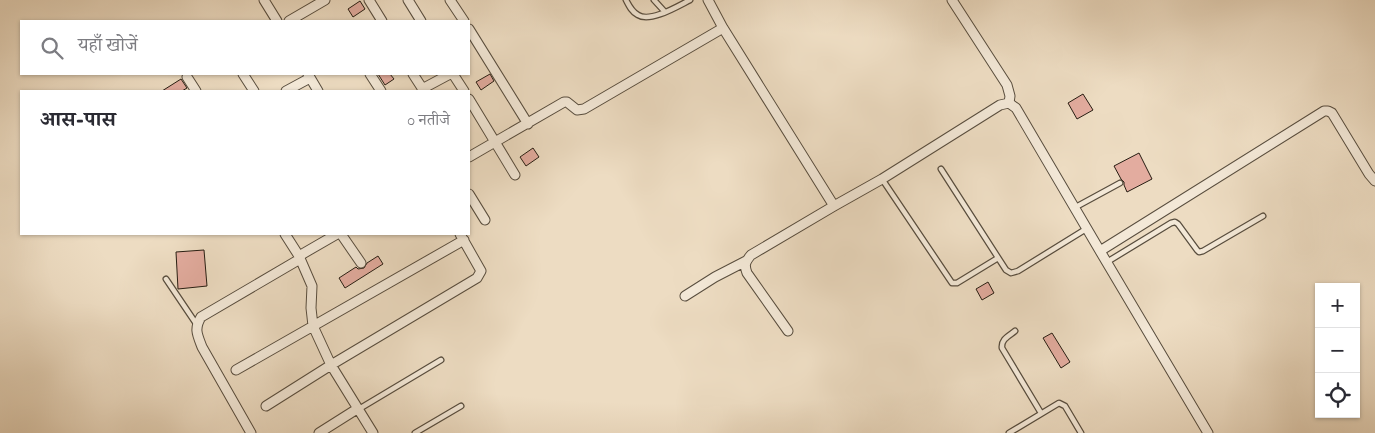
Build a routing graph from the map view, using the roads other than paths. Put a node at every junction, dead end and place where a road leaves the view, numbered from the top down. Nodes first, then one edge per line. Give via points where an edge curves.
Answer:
1 (325, 0) edge
2 (369, 0) edge
3 (408, 0) edge
4 (450, 0) edge
5 (626, 0) edge
6 (654, 0) edge
7 (690, 0) edge
8 (708, 0) edge
9 (952, 0) edge
10 (266, 1) edge
11 (665, 12) junction
12 (277, 20) edge
13 (291, 20) edge
14 (381, 20) edge
15 (420, 20) edge
16 (463, 20) edge
17 (723, 28) junction
18 (470, 31) edge
19 (188, 75) edge
20 (244, 75) edge
21 (371, 75) edge
22 (414, 75) edge
23 (450, 75) edge
24 (453, 75) edge
25 (309, 76) edge
26 (196, 90) edge
27 (253, 90) edge
28 (288, 90) edge
29 (317, 90) edge
30 (380, 90) edge
31 (423, 90) edge
32 (463, 90) edge
33 (470, 101) edge
34 (1009, 103) junction
35 (528, 124) junction
36 (495, 142) junction
37 (470, 156) edge
38 (941, 169) dead end
39 (515, 175) dead end
40 (882, 179) junction
41 (1375, 181) edge
42 (1120, 183) dead end
43 (470, 196) edge
44 (834, 206) junction
45 (1074, 208) junction
46 (1263, 216) dead end
47 (485, 220) dead end
48 (1086, 229) junction
49 (286, 235) edge
50 (335, 235) edge
51 (342, 235) edge
52 (462, 237) edge
53 (1100, 251) junction
54 (300, 258) junction
55 (998, 258) junction
56 (746, 261) junction
57 (361, 263) dead end
58 (1106, 263) junction
59 (166, 280) dead end
60 (684, 296) dead end
61 (196, 324) junction
62 (313, 326) junction
63 (788, 331) dead end
64 (1015, 331) dead end
65 (441, 360) dead end
66 (331, 365) junction
67 (236, 370) dead end
68 (266, 406) dead end
69 (461, 406) dead end
70 (357, 409) junction
71 (1041, 413) junction
72 (251, 433) edge
73 (319, 433) edge
74 (373, 433) edge
75 (415, 433) edge
76 (1009, 433) edge
77 (1081, 433) edge
78 (1208, 433) edge

1 - 13 street
2 - 14 street
3 - 15 street
4 - 16 street
5 - 11 lane via 640,17 648,18
6 - 11 lane
7 - 11 lane
8 - 17 street
9 - 34 street via 1007,85
10 - 12 street
17 - 35 street via 584,109 577,110 564,102
17 - 44 street
18 - 35 street
19 - 26 street
20 - 27 street
21 - 30 street
22 - 31 street
23 - 31 street
24 - 32 street
25 - 28 street
25 - 29 street
33 - 36 street
34 - 40 street via 1000,105
34 - 45 street via 1016,108
35 - 36 street
36 - 37 street
36 - 39 street
38 - 55 lane
40 - 44 street
40 - 55 lane via 952,283
41 - 53 street via 1332,113 1324,111
42 - 45 lane
43 - 47 street
44 - 56 street
45 - 48 street
46 - 58 lane via 1199,252 1178,224 1171,223
48 - 53 street
48 - 55 lane via 1014,273 1006,270
49 - 54 street
50 - 54 street
51 - 57 street
52 - 62 street
52 - 66 street via 481,271 478,278
53 - 58 street
54 - 61 street via 201,317
54 - 62 street via 312,286
56 - 60 street
56 - 63 street via 747,273
58 - 78 street
59 - 61 lane
61 - 72 street via 202,347
62 - 66 street
62 - 67 street
64 - 71 lane via 1001,345
65 - 70 lane
66 - 68 street
66 - 70 street
69 - 75 lane
70 - 73 street
70 - 74 street
71 - 76 lane
71 - 77 lane via 1062,404

